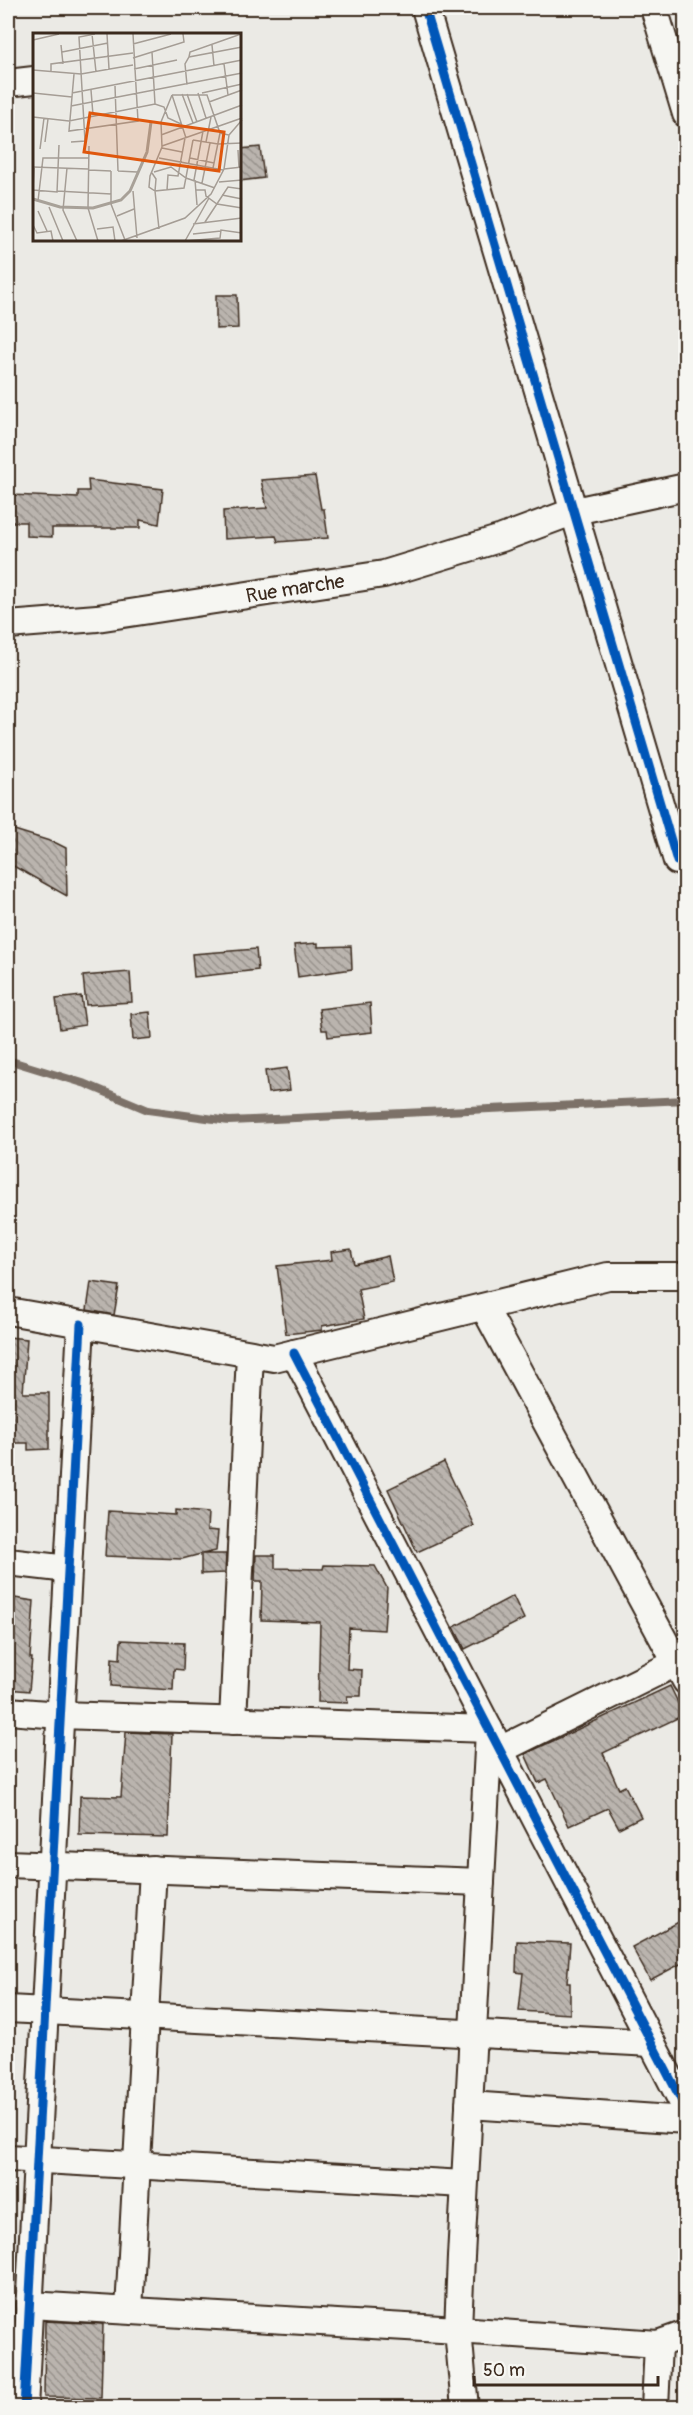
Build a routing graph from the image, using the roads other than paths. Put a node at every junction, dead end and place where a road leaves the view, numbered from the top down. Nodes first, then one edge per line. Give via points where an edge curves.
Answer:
1 (425, 8) edge
2 (654, 8) edge
3 (677, 58) edge
4 (33, 80) edge
5 (8, 83) edge
6 (686, 114) edge
7 (686, 487) edge
8 (575, 511) junction
9 (8, 626) edge
10 (686, 859) edge
11 (686, 1275) edge
12 (484, 1307) junction
13 (8, 1311) edge
14 (81, 1324) junction
15 (294, 1353) junction
16 (250, 1354) junction
17 (8, 1562) edge
18 (68, 1569) junction
19 (682, 1667) edge
20 (8, 1711) edge
21 (60, 1715) junction
22 (232, 1721) junction
23 (494, 1740) junction
24 (8, 1864) edge
25 (52, 1866) junction
26 (153, 1869) junction
27 (481, 1882) junction
28 (8, 2009) edge
29 (45, 2011) junction
30 (145, 2016) junction
31 (473, 2034) junction
32 (652, 2043) junction
33 (469, 2105) junction
34 (686, 2109) edge
35 (686, 2120) edge
36 (8, 2158) edge
37 (37, 2160) junction
38 (137, 2165) junction
39 (464, 2184) junction
40 (29, 2305) junction
41 (129, 2310) junction
42 (458, 2330) junction
43 (686, 2334) edge
44 (658, 2344) junction
45 (24, 2408) edge
46 (465, 2408) edge
47 (655, 2408) edge

1 - 8 street
2 - 3 street
3 - 6 street
4 - 5 street
7 - 8 street, Rue marche
8 - 9 street, Rue marche via 384,574 97,618
8 - 10 street via 677,861
11 - 12 street via 608,1276
12 - 15 street
12 - 19 street
13 - 14 street
14 - 16 street
14 - 18 street
15 - 16 street via 274,1358
15 - 23 street
16 - 22 street
17 - 18 street
18 - 21 street
19 - 23 street
20 - 21 street
21 - 22 street
21 - 25 street
22 - 23 street
23 - 27 street
23 - 32 street
24 - 25 street
25 - 26 street
25 - 29 street
26 - 27 street
26 - 30 street
27 - 31 street
28 - 29 street
29 - 30 street
29 - 37 street
30 - 31 street
30 - 38 street
31 - 32 street
31 - 33 street
32 - 34 street
33 - 35 street
33 - 39 street
36 - 37 street
37 - 38 street
37 - 40 street
38 - 39 street
38 - 41 street
39 - 42 street
40 - 41 street
40 - 45 street
41 - 42 street
42 - 44 street
42 - 46 street
43 - 44 street
44 - 47 street

